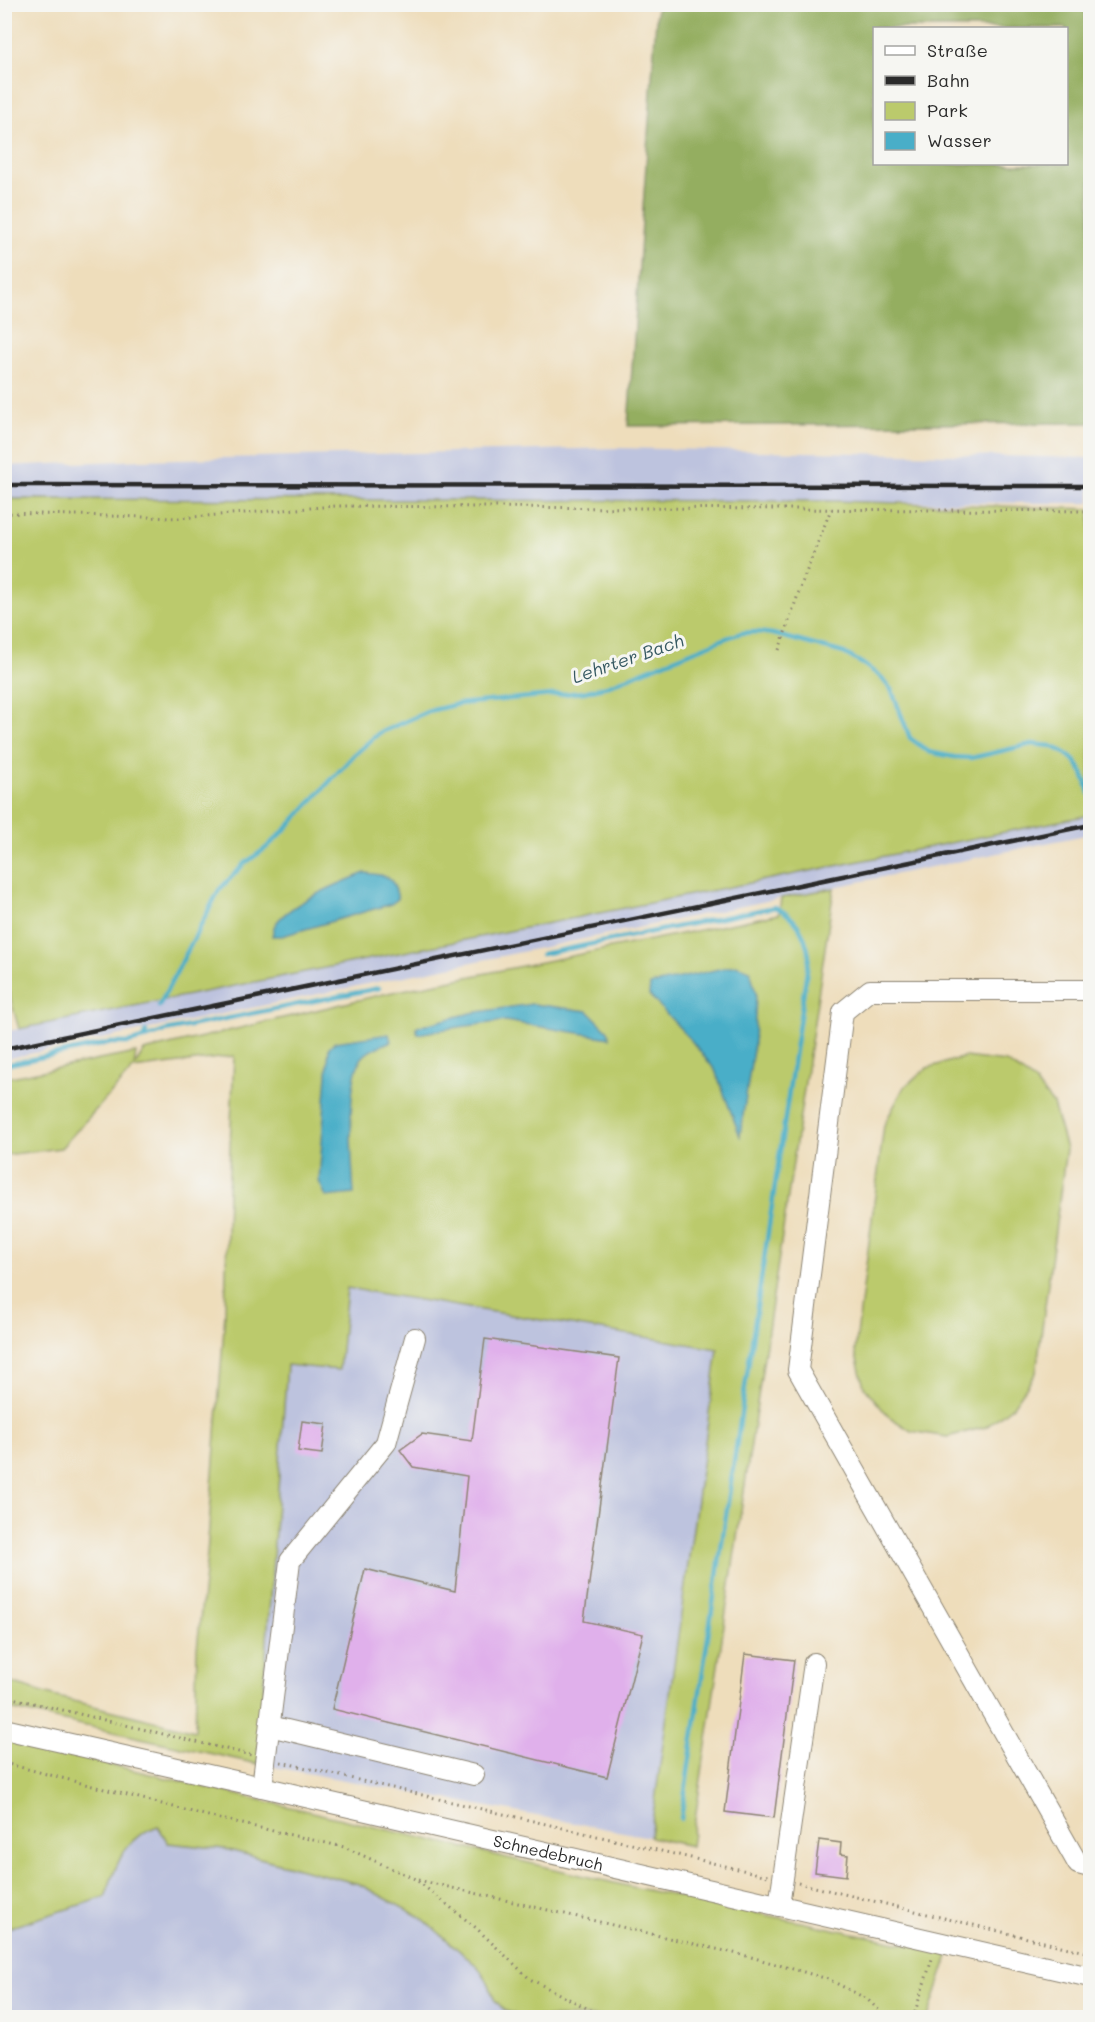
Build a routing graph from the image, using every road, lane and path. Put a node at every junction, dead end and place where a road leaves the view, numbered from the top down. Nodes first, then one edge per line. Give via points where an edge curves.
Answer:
1 (831, 509) junction
2 (1090, 511) edge
3 (4, 513) edge
4 (778, 650) dead end
5 (1090, 990) edge
6 (415, 1338) dead end
7 (814, 1663) dead end
8 (4, 1696) edge
9 (270, 1726) junction
10 (4, 1729) edge
11 (266, 1758) junction
12 (4, 1763) edge
13 (474, 1775) dead end
14 (262, 1787) junction
15 (1090, 1867) edge
16 (415, 1879) junction
17 (783, 1879) junction
18 (779, 1906) junction
19 (1090, 1953) edge
20 (1090, 1977) edge
21 (926, 1978) dead end
22 (606, 2018) edge
23 (887, 2018) edge
24 (913, 2018) edge

1 - 2 path
1 - 3 path via 336,506 179,518
1 - 4 path
5 - 15 street via 870,990 843,1012 798,1370 1078,1864
6 - 9 street via 386,1443 290,1561
7 - 17 street
8 - 11 path
9 - 11 street
9 - 13 street
10 - 14 street, Schnedebruch
11 - 14 street
11 - 17 path
12 - 16 path via 216,1818 345,1846
14 - 18 street, Schnedebruch
16 - 22 path via 530,1978
16 - 23 path via 817,1976 867,1999
17 - 18 street
17 - 19 path
18 - 20 street, Schnedebruch
21 - 24 path

